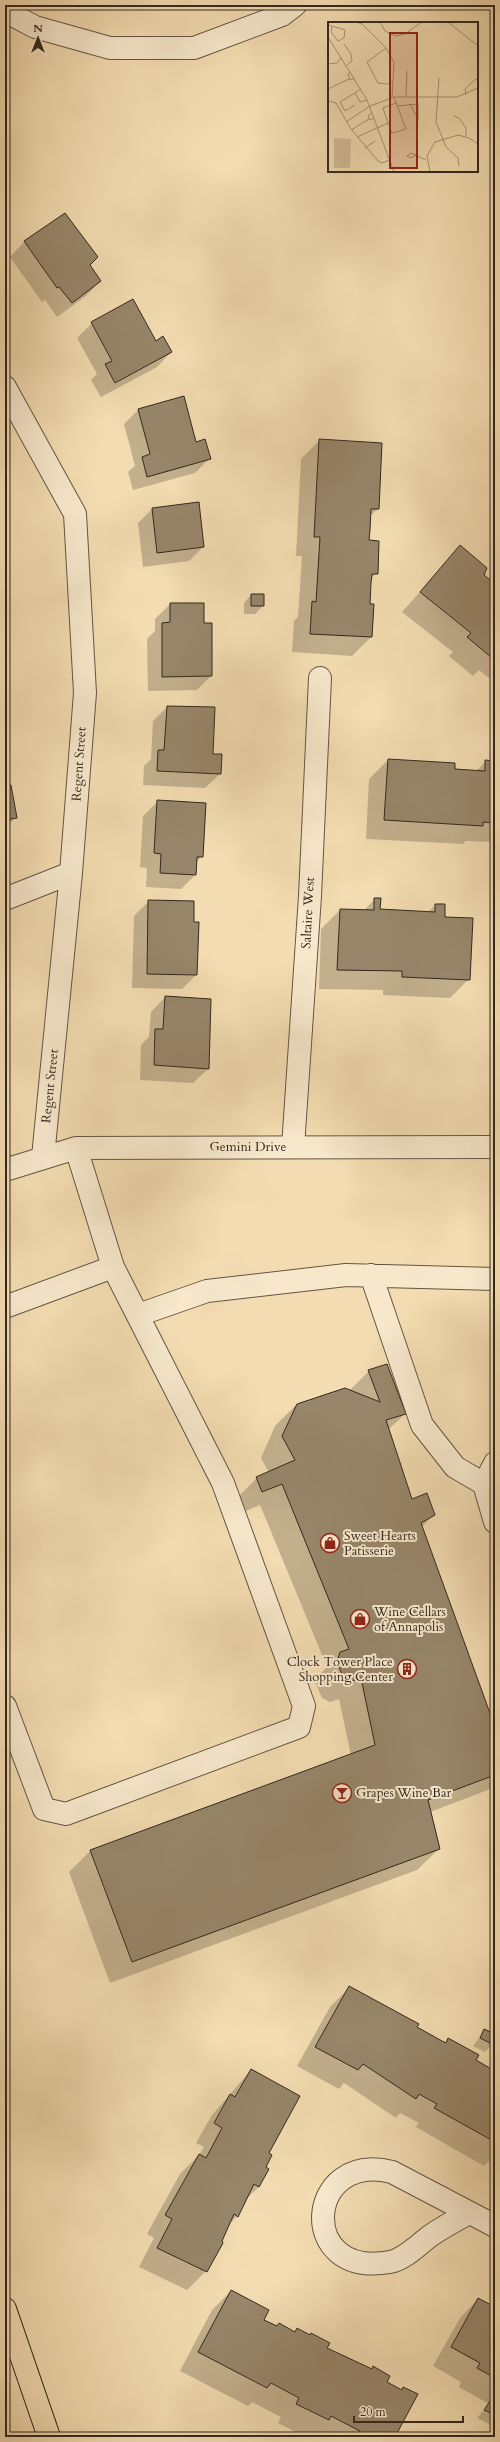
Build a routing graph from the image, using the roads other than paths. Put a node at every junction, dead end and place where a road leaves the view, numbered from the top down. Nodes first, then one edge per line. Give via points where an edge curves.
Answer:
1 (295, 5) edge
2 (5, 11) edge
3 (5, 387) edge
4 (320, 678) dead end
5 (71, 873) junction
6 (5, 900) edge
7 (293, 1147) junction
8 (495, 1147) edge
9 (76, 1148) junction
10 (42, 1157) junction
11 (5, 1170) edge
12 (113, 1267) junction
13 (371, 1275) junction
14 (495, 1279) edge
15 (5, 1306) edge
16 (138, 1315) junction
17 (495, 1463) edge
18 (484, 1484) junction
19 (495, 1522) edge
20 (5, 1706) edge
21 (469, 2212) junction
22 (495, 2226) edge
23 (5, 2309) edge
24 (49, 2437) edge

1 - 2 street via 282,15 194,48 110,48 34,28
3 - 5 street, Regent Street via 74,514 85,693
4 - 7 street, Saltaire West via 310,896
5 - 6 street
5 - 10 street, Regent Street
7 - 8 street, Gemini Drive
7 - 9 street, Gemini Drive
9 - 10 street, Gemini Drive
9 - 12 street
10 - 11 street, Gemini Drive
12 - 15 street
12 - 16 street
13 - 14 street
13 - 16 street via 346,1275 207,1292
13 - 18 street via 422,1425 455,1467
16 - 20 street via 223,1483 304,1706 300,1727 66,1814 44,1809
17 - 18 street
18 - 19 street
21 - 21 street via 392,2172 362,2170 344,2177 331,2191 322,2206 322,2229 332,2248 351,2261 369,2264 391,2262 412,2251 446,2225
21 - 22 street
23 - 24 main road

